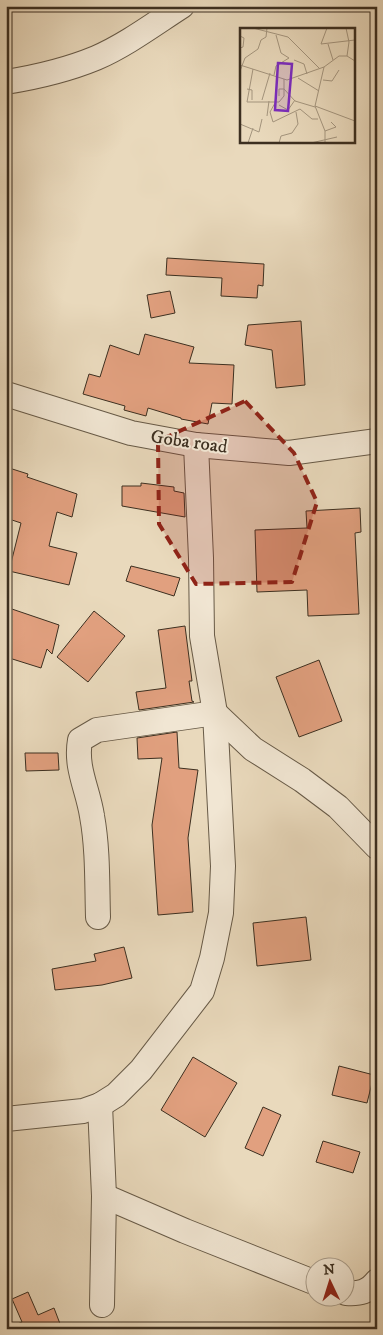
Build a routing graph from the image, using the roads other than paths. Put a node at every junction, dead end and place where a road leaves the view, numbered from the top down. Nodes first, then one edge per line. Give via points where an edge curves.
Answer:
1 (182, 6) edge
2 (6, 82) edge
3 (6, 394) edge
4 (377, 441) edge
5 (196, 445) junction
6 (215, 713) junction
7 (377, 847) edge
8 (98, 917) dead end
9 (100, 1105) junction
10 (7, 1122) edge
11 (104, 1196) junction
12 (306, 1279) edge
13 (377, 1281) edge
14 (356, 1293) edge
15 (102, 1305) dead end

1 - 2 street via 121,46 96,58 36,77
3 - 5 street, Goba road via 131,433
4 - 5 street, Goba road via 289,453
5 - 6 street via 202,636
6 - 7 street via 253,749 338,807
6 - 8 street via 97,730 80,740 78,754 95,840
6 - 9 street via 223,866 221,913 212,958 202,991 141,1070 116,1096
9 - 10 street via 83,1111
9 - 11 street
11 - 12 street
11 - 15 street
13 - 14 street via 370,1289

